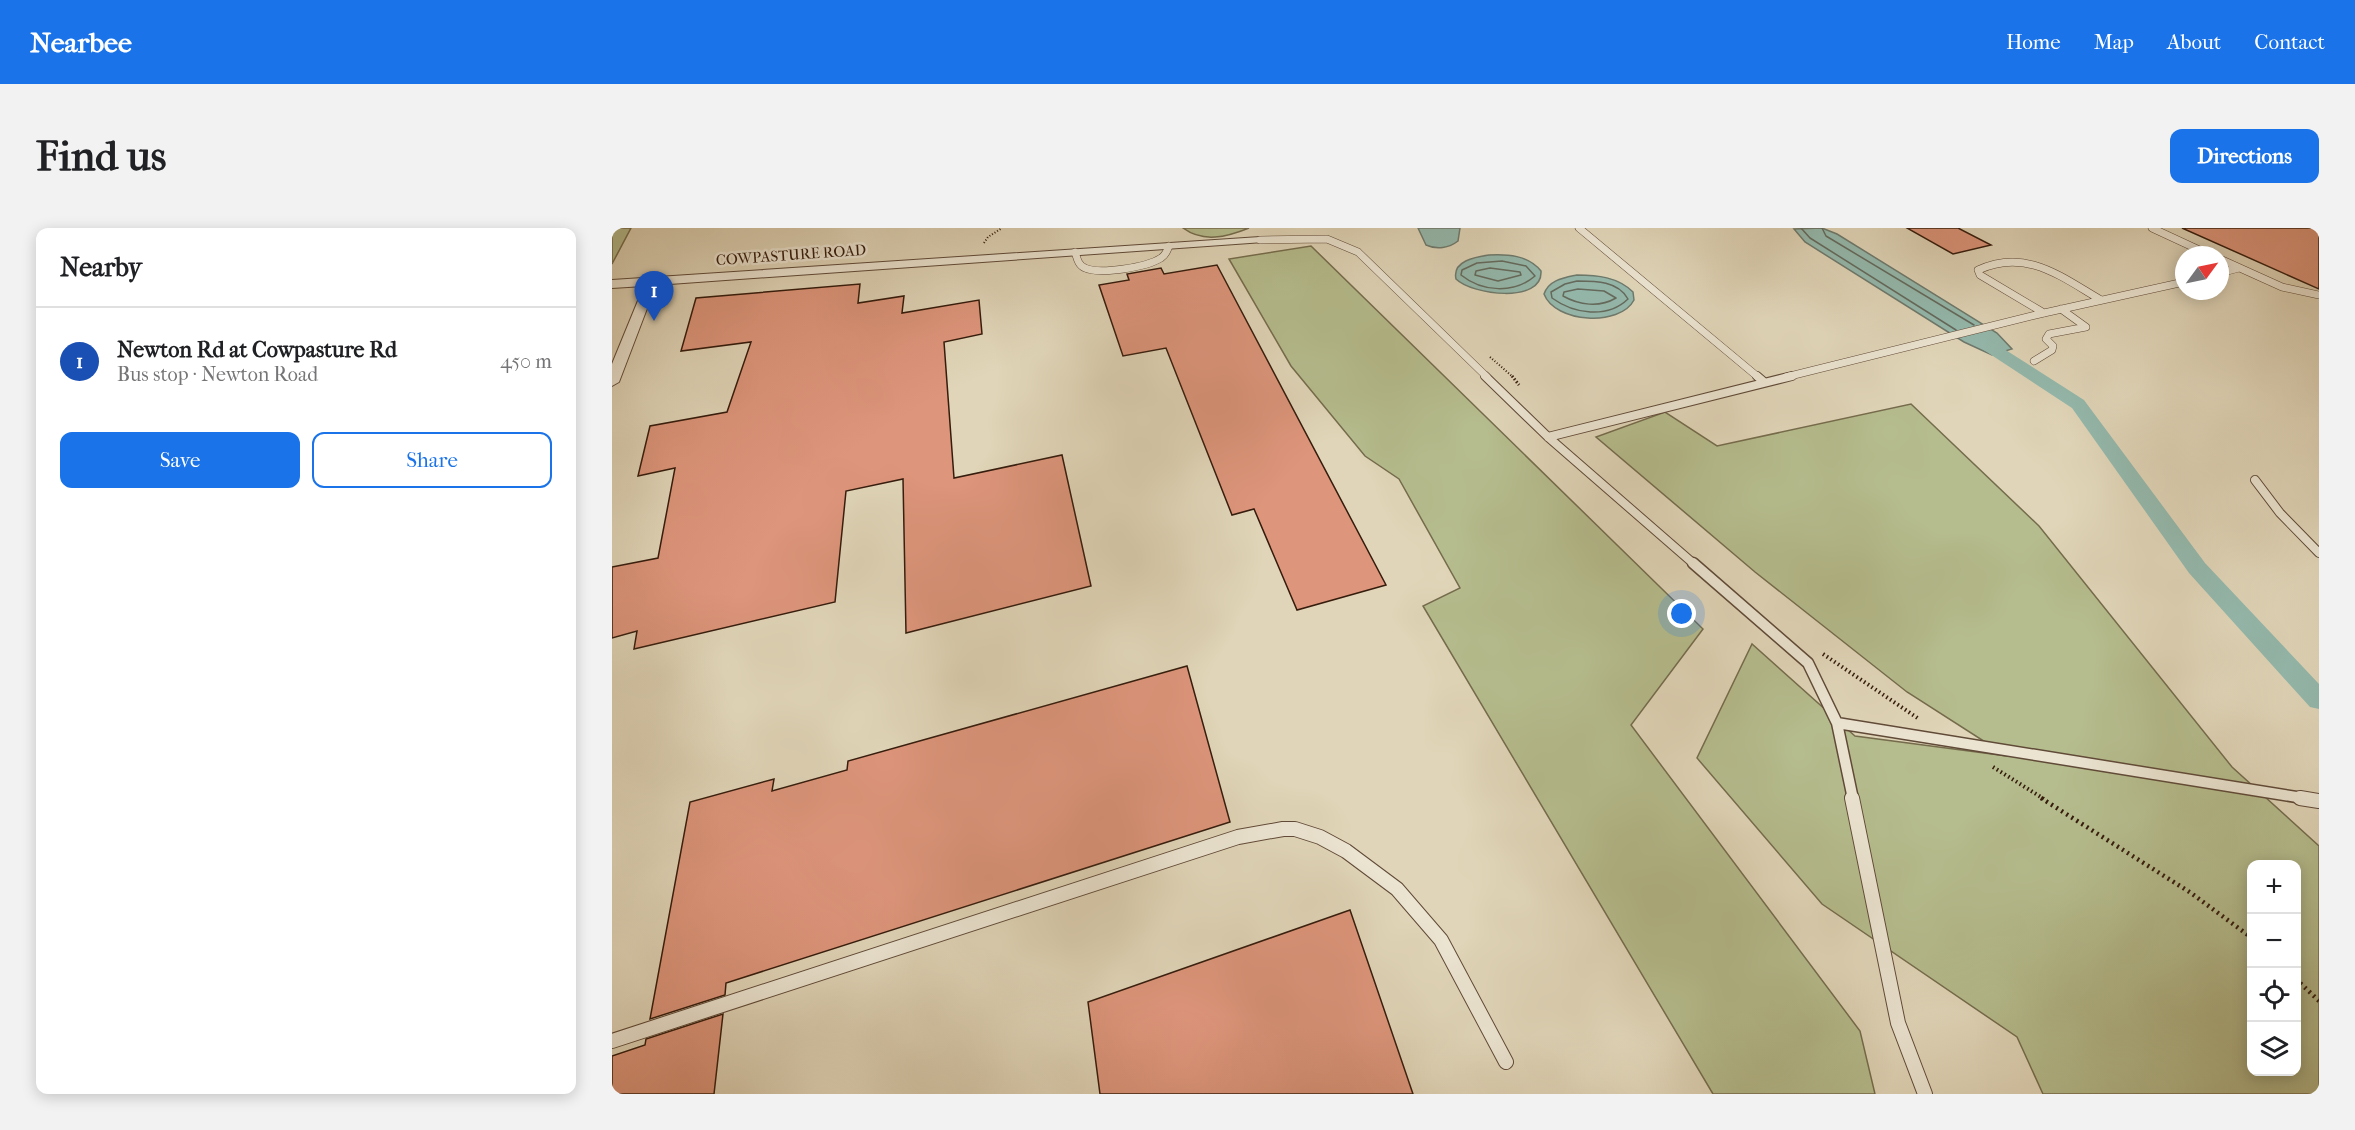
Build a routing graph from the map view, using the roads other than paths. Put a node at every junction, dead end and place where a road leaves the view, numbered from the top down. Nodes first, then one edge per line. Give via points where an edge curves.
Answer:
1 (1579, 228) edge
2 (2152, 228) edge
3 (1260, 240) joint
4 (1168, 246) junction
5 (2191, 246) edge
6 (1075, 252) junction
7 (2229, 264) edge
8 (2239, 268) junction
9 (2229, 271) edge
10 (651, 282) junction
11 (612, 284) edge
12 (2175, 284) edge
13 (2319, 295) edge
14 (2102, 300) junction
15 (2061, 309) junction
16 (2044, 313) junction
17 (2034, 361) dead end
18 (612, 382) edge
19 (1764, 382) junction
20 (1548, 437) junction
21 (2256, 480) dead end
22 (2319, 553) edge
23 (1838, 723) junction
24 (2319, 801) edge
25 (612, 1041) edge
26 (1506, 1062) dead end
27 (1925, 1094) edge

1 - 19 lane
2 - 5 lane
3 - 4 street, COWPASTURE ROAD
3 - 20 lane via 1326,235 1358,252
4 - 6 street, COWPASTURE ROAD
4 - 6 lane via 1160,260 1107,270 1086,269 1077,262
6 - 10 street, COWPASTURE ROAD
7 - 8 lane
8 - 9 lane
8 - 13 lane via 2282,287
10 - 11 street, COWPASTURE ROAD
10 - 18 street
12 - 14 lane
14 - 15 lane
14 - 16 lane via 2026,260 1994,262 1977,270
15 - 16 lane
15 - 17 lane via 2086,327 2049,334 2046,339 2053,345 2052,350
16 - 19 lane
19 - 20 lane
20 - 23 lane via 1808,663
21 - 22 lane via 2280,513
23 - 24 lane
23 - 27 lane via 1898,1023
25 - 26 lane via 1227,841 1295,829 1347,851 1397,889 1441,940

